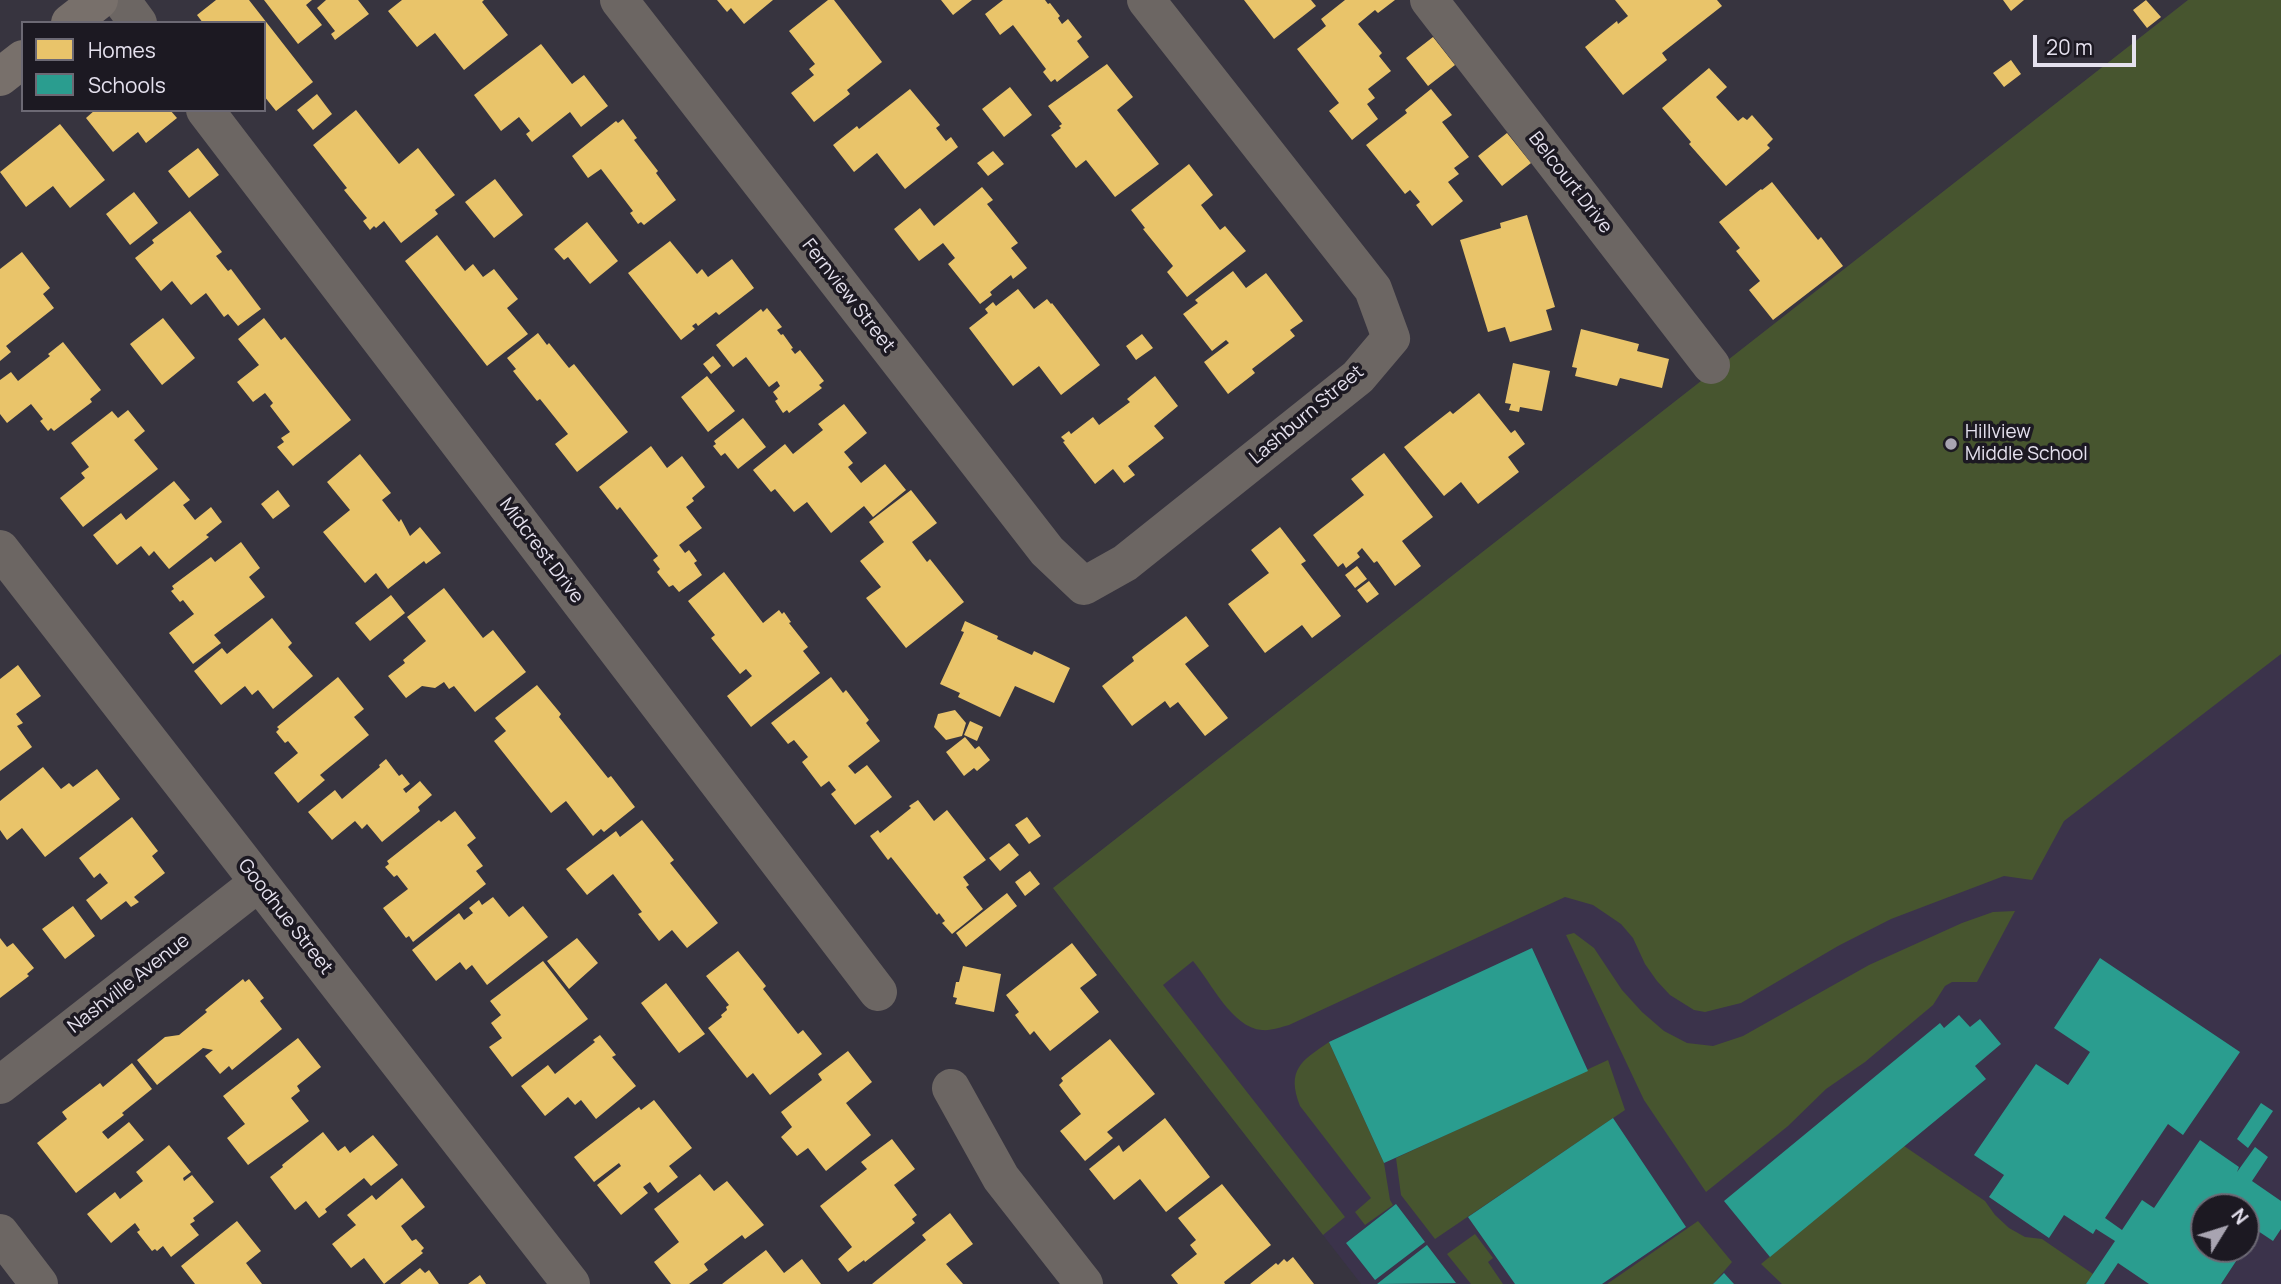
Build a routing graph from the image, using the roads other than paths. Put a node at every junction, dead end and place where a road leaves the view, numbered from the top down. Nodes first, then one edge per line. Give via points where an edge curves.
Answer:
1 (99, 0) edge
2 (121, 0) edge
3 (619, 0) edge
4 (1146, 0) edge
5 (1429, 0) edge
6 (72, 21) edge
7 (137, 21) edge
8 (21, 61) edge
9 (0, 77) edge
10 (207, 112) edge
11 (1711, 365) dead end
12 (0, 549) edge
13 (1084, 586) joint
14 (258, 883) junction
15 (878, 992) dead end
16 (0, 1085) edge
17 (951, 1088) dead end
18 (0, 1233) edge
19 (39, 1284) edge
20 (571, 1284) edge
21 (1084, 1284) edge

1 - 6 main road
2 - 7 street
3 - 13 street, Fernview Street via 1046,551
4 - 13 street, Lashburn Street via 1373,289 1391,338 1358,377 1125,563
5 - 11 street, Belcourt Drive
8 - 9 main road
10 - 15 street, Midcrest Drive
12 - 14 street, Goodhue Street
14 - 16 street, Nashville Avenue
14 - 20 street, Goodhue Street
17 - 21 street via 1001,1178
18 - 19 street

